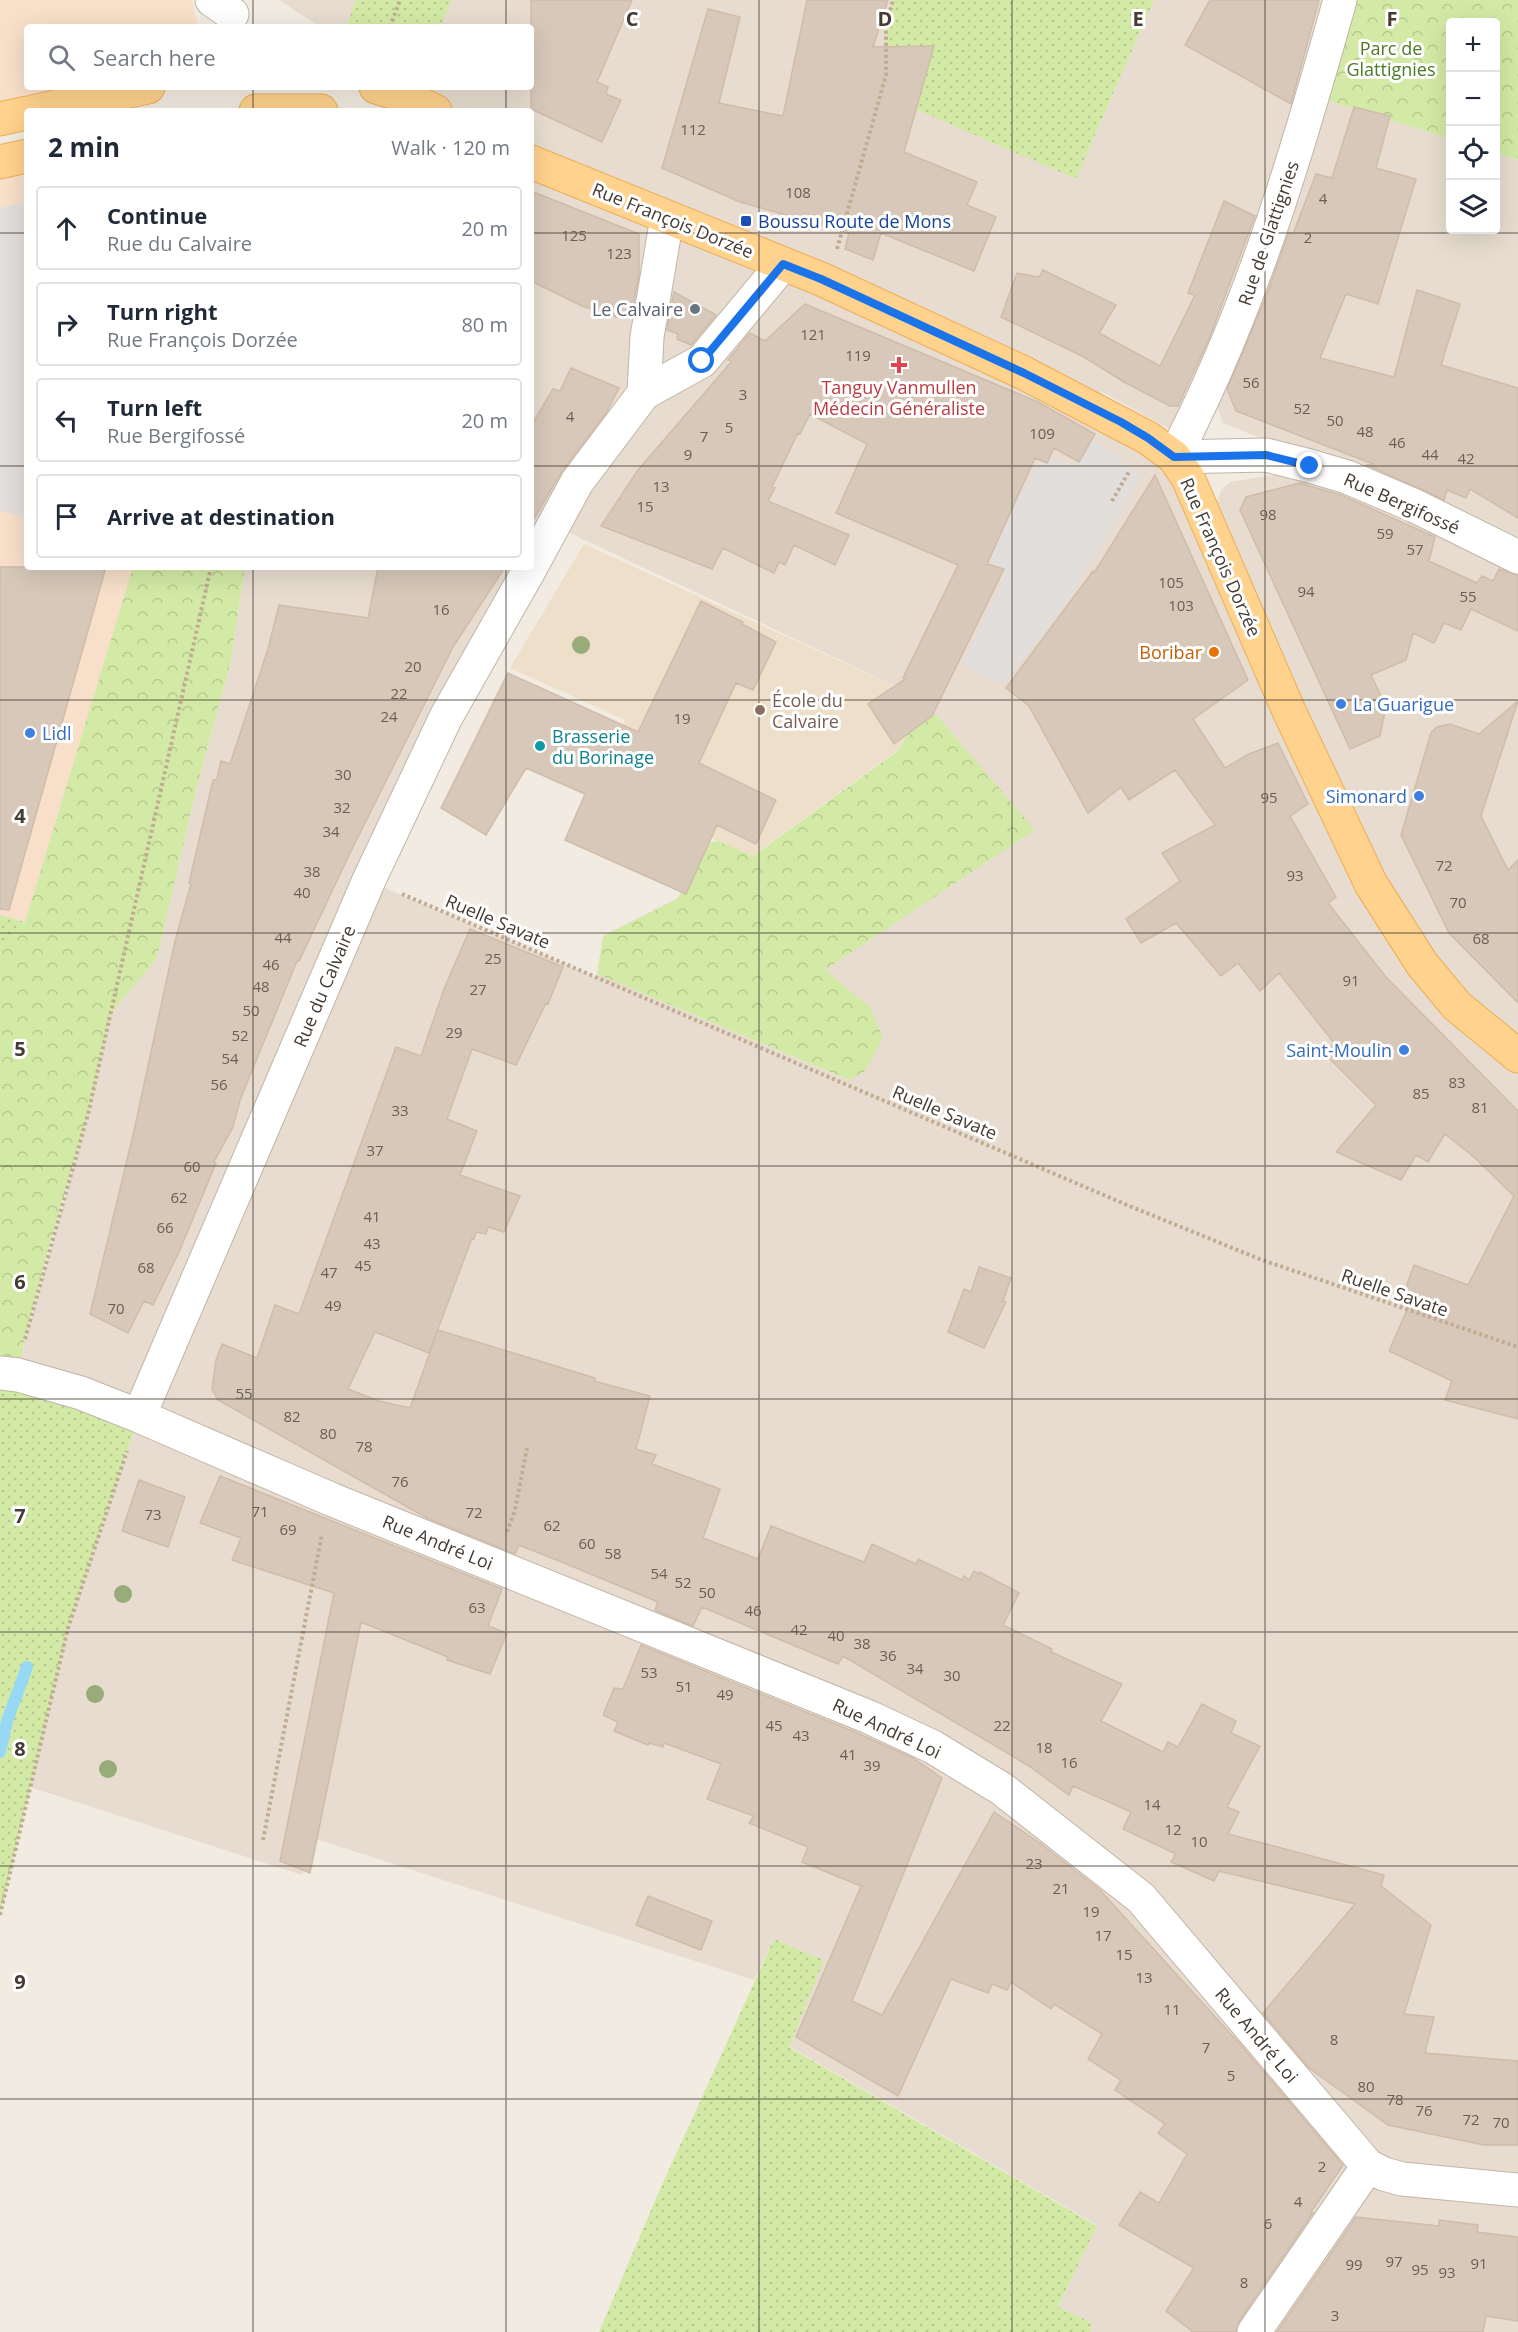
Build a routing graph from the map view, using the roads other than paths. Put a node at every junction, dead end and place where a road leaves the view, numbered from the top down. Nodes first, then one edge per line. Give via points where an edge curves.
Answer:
1 (1340, 0) edge
2 (134, 90) edge
3 (385, 90) edge
4 (50, 108) edge
5 (429, 108) edge
6 (24, 114) edge
7 (0, 119) edge
8 (24, 157) edge
9 (0, 162) edge
10 (535, 165) edge
11 (667, 218) junction
12 (783, 264) junction
13 (644, 393) junction
14 (1174, 457) junction
15 (1518, 557) edge
16 (534, 561) edge
17 (529, 570) edge
18 (1518, 1056) edge
19 (9, 1374) edge
20 (139, 1416) junction
21 (1368, 2166) junction
22 (1518, 2190) edge
23 (1254, 2332) edge

1 - 14 street, Rue de Glattignies via 1301,139 1251,286 1206,396
2 - 4 main road
3 - 5 main road
6 - 7 main road
8 - 9 main road
10 - 11 main road, Rue François Dorzée
11 - 12 main road, Rue François Dorzée
11 - 13 street via 647,337
12 - 13 street, Rue du Calvaire via 702,361
12 - 14 main road, Rue François Dorzée via 1024,373 1121,422
13 - 16 street, Rue du Calvaire via 577,482
14 - 15 street, Rue Bergifossé via 1266,455 1310,466 1386,494
14 - 18 main road, Rue François Dorzée via 1371,884 1422,964 1450,998
17 - 20 street, Rue du Calvaire via 446,717 369,880
19 - 20 street, Rue André Loi via 81,1393
20 - 21 street, Rue André Loi via 333,1500 869,1718 933,1747 1002,1789 1141,1899
21 - 22 street, Rue André Loi via 1402,2179
21 - 23 street

